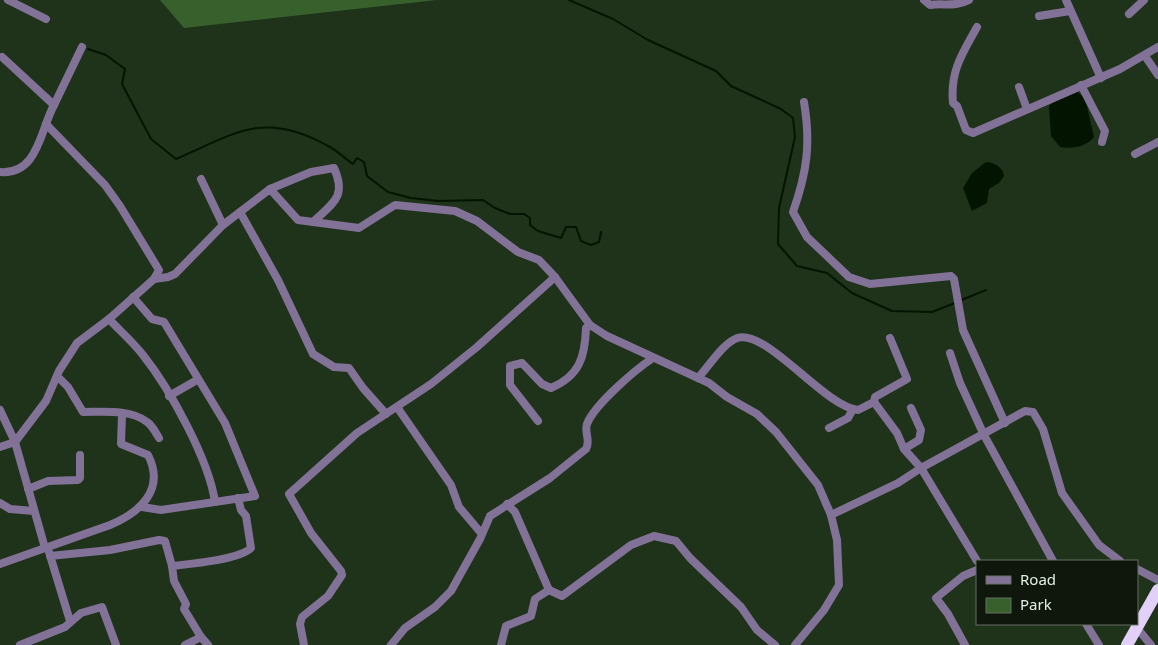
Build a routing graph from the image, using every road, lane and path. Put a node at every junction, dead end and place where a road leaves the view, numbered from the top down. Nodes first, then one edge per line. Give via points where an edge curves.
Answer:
1 (8, 0) edge
2 (924, 0) edge
3 (969, 0) edge
4 (1066, 0) edge
5 (1144, 0) edge
6 (1070, 11) junction
7 (1129, 14) dead end
8 (1039, 16) dead end
9 (46, 19) dead end
10 (976, 27) dead end
11 (82, 47) dead end
12 (1158, 48) edge
13 (2, 56) dead end
14 (1145, 56) junction
15 (1158, 76) edge
16 (1101, 78) junction
17 (1081, 85) junction
18 (1018, 87) dead end
19 (804, 102) dead end
20 (54, 105) junction
21 (1028, 109) junction
22 (46, 124) junction
23 (1102, 142) dead end
24 (1158, 142) edge
25 (1135, 154) dead end
26 (0, 172) edge
27 (201, 180) dead end
28 (270, 189) junction
29 (240, 212) junction
30 (313, 222) junction
31 (223, 225) junction
32 (555, 277) junction
33 (154, 278) junction
34 (133, 297) junction
35 (109, 319) junction
36 (590, 325) junction
37 (890, 338) dead end
38 (950, 353) dead end
39 (653, 358) junction
40 (57, 376) junction
41 (698, 378) junction
42 (197, 380) junction
43 (169, 396) junction
44 (874, 402) junction
45 (396, 406) junction
46 (911, 408) dead end
47 (0, 410) edge
48 (854, 410) junction
49 (122, 414) junction
50 (386, 414) junction
51 (538, 421) dead end
52 (1004, 423) junction
53 (829, 428) dead end
54 (984, 435) junction
55 (159, 438) dead end
56 (15, 442) junction
57 (0, 447) edge
58 (904, 449) junction
59 (80, 455) dead end
60 (921, 468) junction
61 (28, 489) junction
62 (238, 498) junction
63 (215, 502) junction
64 (0, 503) edge
65 (507, 504) junction
66 (142, 507) junction
67 (34, 511) junction
68 (831, 514) junction
69 (481, 533) junction
70 (46, 548) junction
71 (50, 556) junction
72 (976, 560) edge
73 (1052, 560) edge
74 (1119, 560) edge
75 (0, 564) edge
76 (172, 566) junction
77 (976, 570) edge
78 (1138, 570) edge
79 (1158, 580) edge
80 (549, 590) junction
81 (1158, 590) edge
82 (70, 621) junction
83 (1087, 625) edge
84 (1138, 625) edge
85 (1138, 625) edge
86 (1136, 628) junction
87 (201, 637) junction
88 (20, 645) edge
89 (116, 645) edge
90 (185, 645) edge
91 (208, 645) edge
92 (304, 645) edge
93 (391, 645) edge
94 (501, 645) edge
95 (775, 645) edge
96 (795, 645) edge
97 (964, 645) edge
98 (1099, 645) edge
99 (1128, 645) edge
100 (1151, 645) edge

1 - 9 street
2 - 3 street via 930,5 945,7
4 - 6 street
5 - 7 street
6 - 8 street
6 - 16 street
10 - 21 street via 954,70 951,84 953,103 966,130 973,133
11 - 20 street
12 - 14 street
13 - 20 street
14 - 15 street
14 - 16 street
16 - 17 street
17 - 21 street
17 - 23 street via 1105,131
18 - 21 street
19 - 52 street via 809,130 808,149 793,212 807,237 849,277 870,284 952,276 963,330
20 - 22 street
22 - 26 street via 31,159 22,168
22 - 33 street via 105,185 120,206 159,270
24 - 25 street
27 - 31 street
28 - 29 street
28 - 30 street via 298,220
28 - 30 street via 311,172 334,168 340,182 339,195
29 - 31 street
29 - 50 street via 278,280 313,354 334,367 349,368
30 - 32 street via 359,228 395,205 455,211 477,221 518,252 539,260
31 - 33 street via 175,274
32 - 36 street
32 - 45 street via 478,347 431,384
33 - 34 street
34 - 35 street
34 - 42 street via 152,319 164,322
35 - 40 street via 77,343
35 - 43 street via 143,355
36 - 39 street
36 - 51 street via 586,328 583,358 569,380 562,384 551,388 542,384 522,363 510,366 510,385
37 - 44 street via 907,379 875,397
38 - 54 street
39 - 41 street
39 - 65 street via 630,373 595,412 587,425 589,444 586,450 550,478
40 - 49 street via 83,412
40 - 56 street via 46,401
41 - 48 street via 735,338 746,336 773,349 809,382
41 - 68 street via 757,414 776,432 818,484
42 - 43 street
42 - 62 street via 225,423 256,496
43 - 63 street via 196,443
44 - 48 street
44 - 58 street via 897,433
45 - 50 street
45 - 69 street via 451,485 459,507
46 - 58 street via 920,430 918,440
47 - 56 street
48 - 53 street via 848,418
49 - 55 street via 148,422
49 - 66 street via 121,444 148,456 153,464 151,490
50 - 92 street via 357,433 289,494 311,533 341,571 338,584 328,596 302,617
52 - 54 street
52 - 74 street via 1025,411 1033,412 1043,429 1062,493 1099,545
54 - 60 street
54 - 73 street
56 - 57 street
56 - 61 street
58 - 60 street
59 - 61 street via 78,480 48,481
60 - 68 street via 898,483
60 - 72 street
61 - 67 street
62 - 63 street
62 - 76 street via 251,548 242,555 195,565
63 - 66 street via 161,510
64 - 67 street via 10,509
65 - 69 street via 490,516
65 - 80 street via 515,512
66 - 70 street via 110,525
67 - 70 street
68 - 96 street via 837,540 839,585 824,610
69 - 93 street via 451,591 405,628
70 - 71 street
70 - 75 street
71 - 76 street via 110,550 159,540 165,541
71 - 82 street
76 - 87 street via 174,581 186,604 184,609
77 - 97 street via 963,576 936,598
78 - 79 street
80 - 94 street via 535,599 531,616 506,626
80 - 95 street via 562,596 631,545 654,536 676,540 741,607 757,630
81 - 84 highway
82 - 88 street via 64,627
82 - 89 street via 80,613 102,607
83 - 98 street
85 - 86 highway
86 - 99 highway
86 - 100 street
87 - 90 street
87 - 91 street

